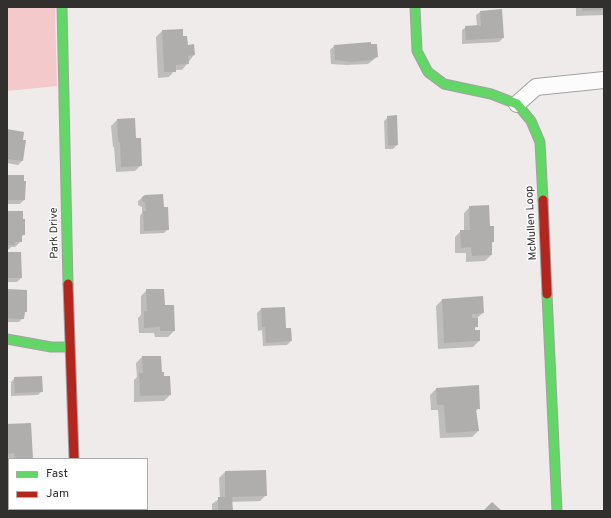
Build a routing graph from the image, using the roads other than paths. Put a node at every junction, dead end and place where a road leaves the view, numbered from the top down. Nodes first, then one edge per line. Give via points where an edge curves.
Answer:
1 (62, 7) edge
2 (415, 7) edge
3 (604, 80) edge
4 (517, 104) junction
5 (7, 339) edge
6 (69, 347) junction
7 (74, 458) edge
8 (557, 511) edge

1 - 6 street, Park Drive
2 - 4 street, McMullen Loop via 417,51 428,72 444,84 491,94
3 - 4 street via 536,87
4 - 8 street, McMullen Loop via 531,121 540,142
5 - 6 street via 51,347
6 - 7 street, Park Drive

